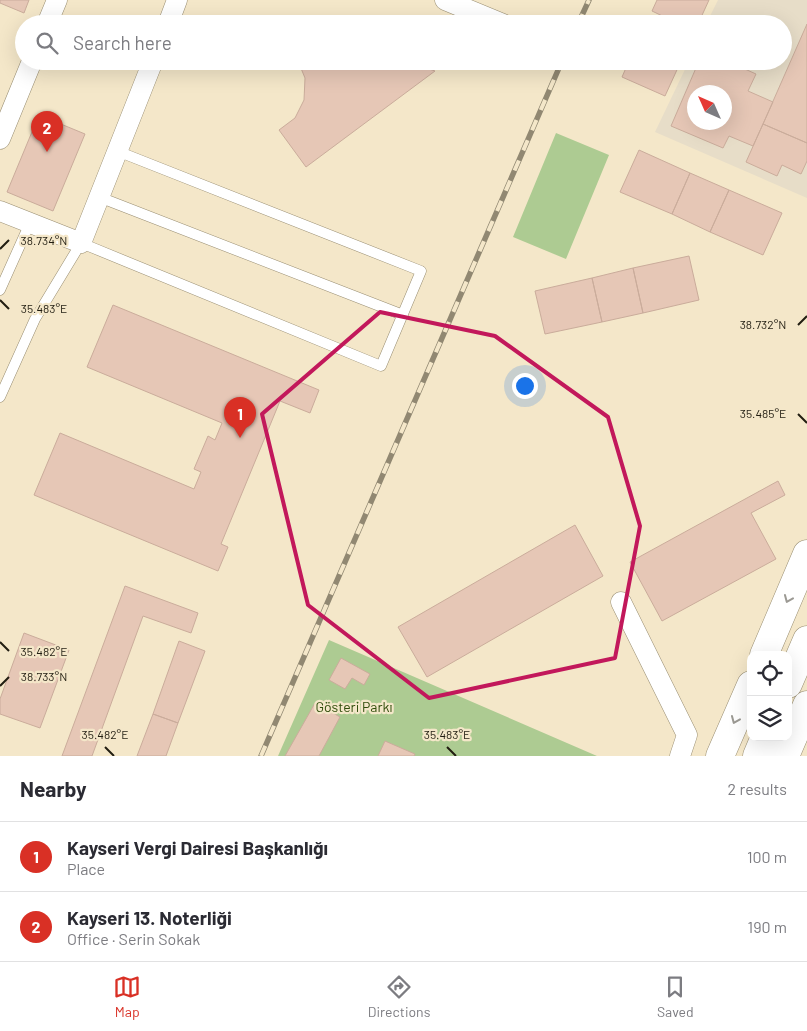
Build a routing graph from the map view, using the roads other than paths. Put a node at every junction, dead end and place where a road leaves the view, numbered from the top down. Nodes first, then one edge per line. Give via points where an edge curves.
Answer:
1 (57, 0) edge
2 (177, 0) edge
3 (445, 0) edge
4 (51, 15) edge
5 (171, 15) edge
6 (481, 15) edge
7 (28, 70) edge
8 (149, 70) edge
9 (0, 140) edge
10 (117, 151) junction
11 (99, 197) junction
12 (0, 211) edge
13 (30, 223) junction
14 (81, 243) junction
15 (0, 290) edge
16 (402, 315) junction
17 (1, 392) edge
18 (807, 554) edge
19 (620, 602) dead end
20 (807, 640) edge
21 (766, 651) edge
22 (792, 675) edge
23 (747, 694) edge
24 (807, 705) edge
25 (763, 741) edge
26 (680, 756) edge
27 (720, 756) edge
28 (757, 756) edge
29 (785, 756) edge

1 - 4 street
2 - 5 street
3 - 6 street
7 - 9 street
8 - 10 street
10 - 11 street
10 - 16 lane via 421,271
11 - 14 street
11 - 16 lane
12 - 13 street
13 - 14 street
13 - 15 lane
14 - 16 lane via 382,366
14 - 17 lane via 38,313
18 -> 21 highway
19 - 26 street via 687,735
20 - 22 highway
23 -> 27 highway
24 - 29 highway
25 - 28 highway

